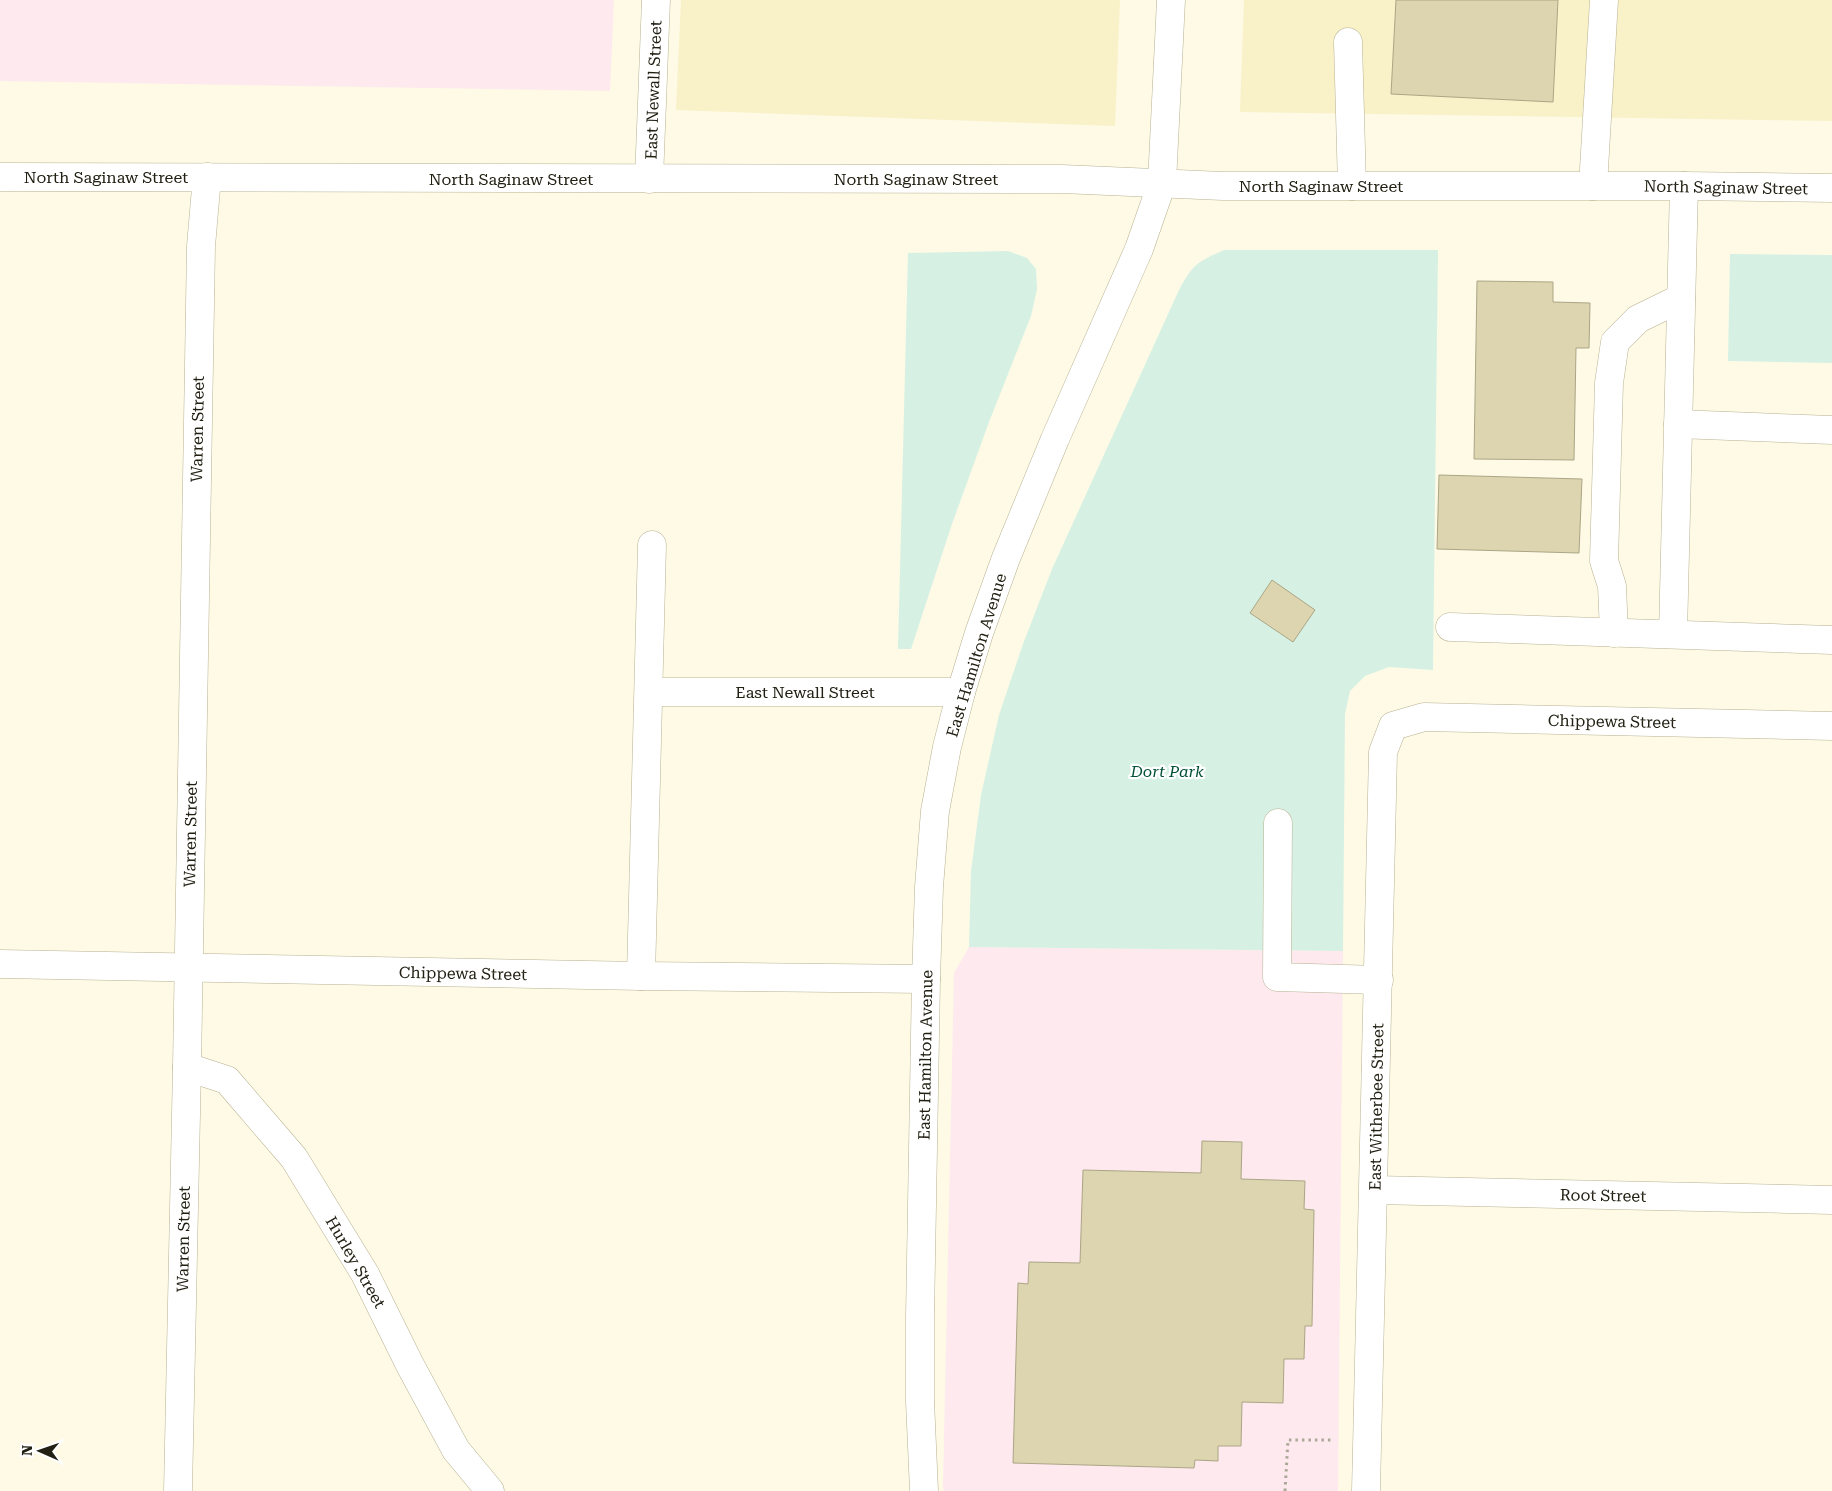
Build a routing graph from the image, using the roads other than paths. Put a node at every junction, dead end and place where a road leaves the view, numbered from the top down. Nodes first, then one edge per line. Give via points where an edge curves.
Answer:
1 (656, 0) edge
2 (1171, 0) edge
3 (1604, 0) edge
4 (1348, 42) dead end
5 (0, 177) edge
6 (207, 177) junction
7 (649, 179) junction
8 (1162, 183) junction
9 (1352, 186) junction
10 (1593, 186) junction
11 (1684, 186) junction
12 (1832, 188) edge
13 (1681, 298) junction
14 (1678, 424) junction
15 (1832, 430) edge
16 (652, 545) dead end
17 (1450, 627) dead end
18 (1614, 633) junction
19 (1672, 634) junction
20 (1832, 640) edge
21 (649, 692) junction
22 (961, 692) junction
23 (1393, 726) joint
24 (1832, 726) edge
25 (1278, 823) dead end
26 (0, 964) edge
27 (188, 968) junction
28 (641, 976) junction
29 (926, 979) junction
30 (1379, 980) junction
31 (187, 1067) junction
32 (1374, 1190) junction
33 (1832, 1200) edge
34 (178, 1491) edge
35 (490, 1491) edge
36 (924, 1491) edge
37 (1366, 1491) edge

1 - 7 street, East Newall Street
2 - 8 street, East Hamilton Avenue
3 - 10 street
4 - 9 street
5 - 6 street, North Saginaw Street
6 - 7 street, North Saginaw Street
6 - 27 street, Warren Street via 200,256
7 - 8 street, North Saginaw Street via 1062,179
8 - 9 street, North Saginaw Street
8 - 22 street, East Hamilton Avenue via 1139,249 1054,439 1006,558
9 - 10 street, North Saginaw Street
10 - 11 street, North Saginaw Street
11 - 12 street, North Saginaw Street
11 - 13 street
13 - 14 street
13 - 18 street via 1638,319 1615,342 1609,382 1604,561 1612,586
14 - 15 street
14 - 19 street
16 - 21 street
17 - 18 street
18 - 19 street
19 - 20 street
21 - 22 street, East Newall Street
21 - 28 street
22 - 29 street, East Hamilton Avenue via 936,812 929,887
23 - 24 street, Chippewa Street via 1424,717
23 - 30 street, East Witherbee Street via 1383,752
25 - 30 street via 1278,977
26 - 27 street, Chippewa Street
27 - 28 street, Chippewa Street
27 - 31 street, Warren Street
28 - 29 street, Chippewa Street
29 - 36 street, East Hamilton Avenue via 920,1317
30 - 32 street, East Witherbee Street
31 - 34 street, Warren Street
31 - 35 street, Hurley Street via 227,1080 294,1158 365,1274 456,1450
32 - 33 street, Root Street
32 - 37 street, East Witherbee Street

